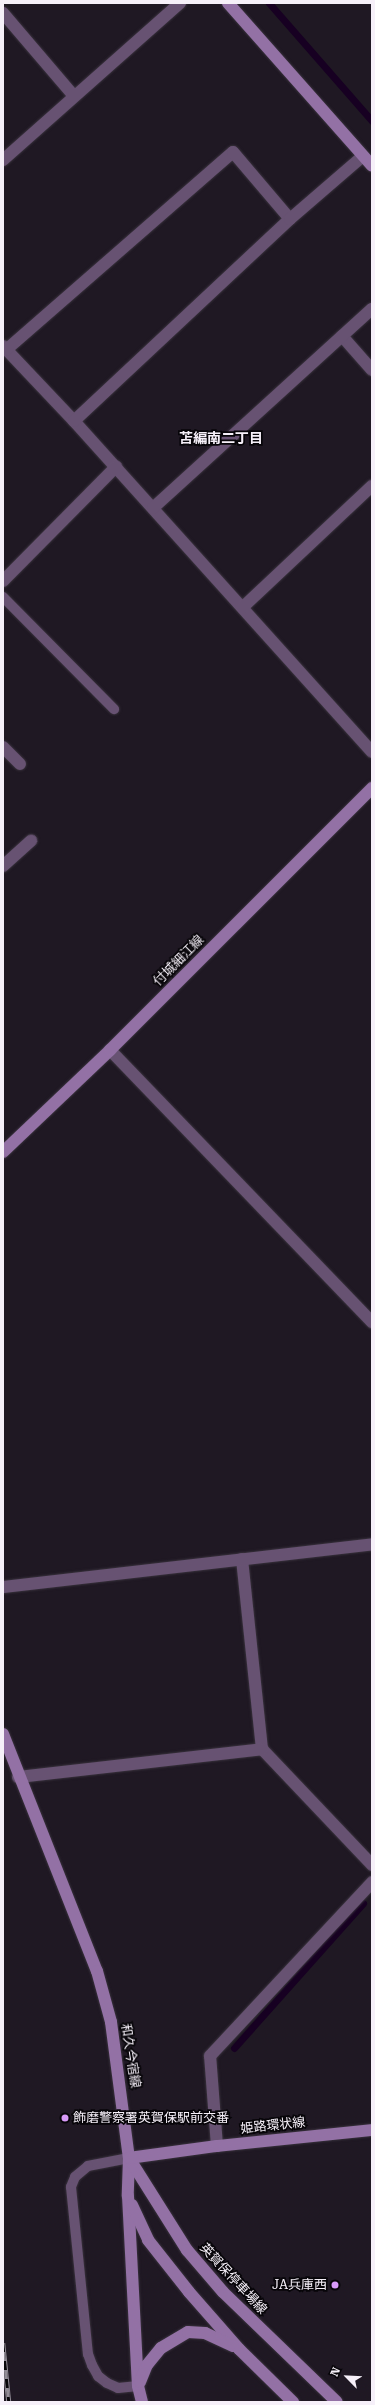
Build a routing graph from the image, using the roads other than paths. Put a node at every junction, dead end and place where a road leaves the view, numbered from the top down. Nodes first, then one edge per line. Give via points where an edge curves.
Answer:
1 (180, 3) edge
2 (228, 3) edge
3 (3, 13) edge
4 (74, 96) junction
5 (363, 156) junction
6 (3, 160) edge
7 (372, 166) edge
8 (290, 220) junction
9 (372, 309) edge
10 (342, 336) junction
11 (5, 348) edge
12 (372, 370) edge
13 (74, 421) junction
14 (116, 467) junction
15 (372, 486) edge
16 (153, 508) junction
17 (3, 581) edge
18 (3, 596) edge
19 (243, 607) junction
20 (114, 709) dead end
21 (3, 747) edge
22 (372, 752) edge
23 (20, 764) dead end
24 (372, 788) edge
25 (30, 841) dead end
26 (5, 859) edge
27 (110, 1050) junction
28 (3, 1152) edge
29 (372, 1322) edge
30 (372, 1544) edge
31 (242, 1559) junction
32 (3, 1587) edge
33 (3, 1734) edge
34 (262, 1749) junction
35 (18, 1777) junction
36 (372, 1864) edge
37 (372, 1882) edge
38 (372, 2130) edge
39 (217, 2146) junction
40 (129, 2158) junction
41 (128, 2196) junction
42 (239, 2349) junction
43 (138, 2386) junction
44 (142, 2402) edge
45 (293, 2402) edge
46 (337, 2402) edge

1 - 4 street
2 - 5 main road
3 - 4 street
4 - 6 street
5 - 7 main road
5 - 8 street
8 - 11 street via 232,152
8 - 13 street
9 - 10 street
10 - 12 street
10 - 16 street
11 - 13 street
13 - 14 street
14 - 16 street
14 - 17 street
15 - 19 street
16 - 19 street
18 - 20 lane
19 - 22 street
21 - 23 street
24 - 27 main road, 付城細江線
25 - 26 street
27 - 28 main road, 付城細江線
27 - 29 street
30 - 31 street
31 - 32 street
31 - 34 street
33 - 35 main road, 和久今宿線
34 - 35 street
34 - 36 street
35 - 40 main road, 和久今宿線 via 97,1971 111,2022
37 - 39 street via 210,2056
38 - 39 main road, 姫路環状線
39 - 40 main road, 姫路環状線
40 - 41 main road, 和久今宿線
40 - 43 lane via 88,2166 75,2177 71,2187 88,2354 98,2376 107,2383 118,2388
40 - 46 main road, 英賀保停車場線 via 192,2256 223,2292
41 - 42 main road via 148,2240
41 - 43 main road, 和久今宿線
42 - 43 main road via 205,2333 188,2332 161,2348 147,2365
42 - 45 main road
43 - 44 main road, 和久今宿線

